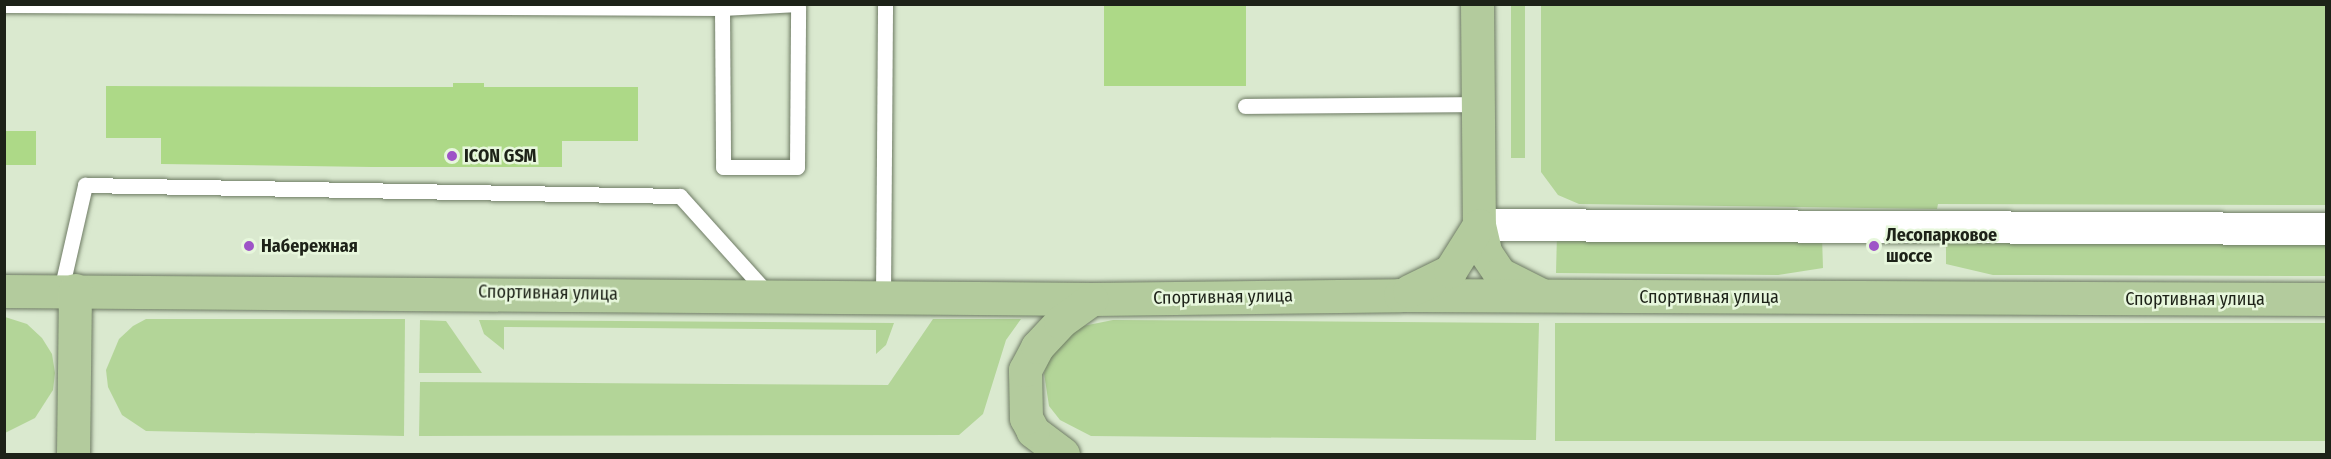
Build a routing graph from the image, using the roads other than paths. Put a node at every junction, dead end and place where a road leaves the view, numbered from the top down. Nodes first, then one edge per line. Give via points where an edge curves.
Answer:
1 (885, 4) edge
2 (1477, 4) edge
3 (4, 5) edge
4 (798, 6) edge
5 (722, 8) junction
6 (1480, 104) junction
7 (1245, 106) dead end
8 (1479, 225) junction
9 (2326, 229) edge
10 (68, 290) junction
11 (4, 291) edge
12 (769, 295) junction
13 (1400, 295) junction
14 (883, 297) junction
15 (1547, 297) junction
16 (1092, 298) junction
17 (2326, 299) edge
18 (72, 454) edge
19 (1063, 454) edge

1 - 14 lane
2 - 6 main road
3 - 5 lane
4 - 5 lane
4 - 5 lane via 797,167 723,167
6 - 7 lane
6 - 8 main road
8 - 9 street
8 - 13 main road via 1450,271
8 - 15 main road via 1485,252 1500,274
10 - 11 main road, Спортивная улица
10 - 12 main road, Спортивная улица
10 - 12 lane via 85,185 680,196
10 - 18 main road
12 - 14 main road, Спортивная улица
13 - 15 main road, Спортивная улица
13 - 16 main road, Спортивная улица
14 - 16 main road, Спортивная улица
15 - 17 main road, Спортивная улица
16 - 19 main road via 1060,322 1037,347 1025,370 1026,418 1033,431

